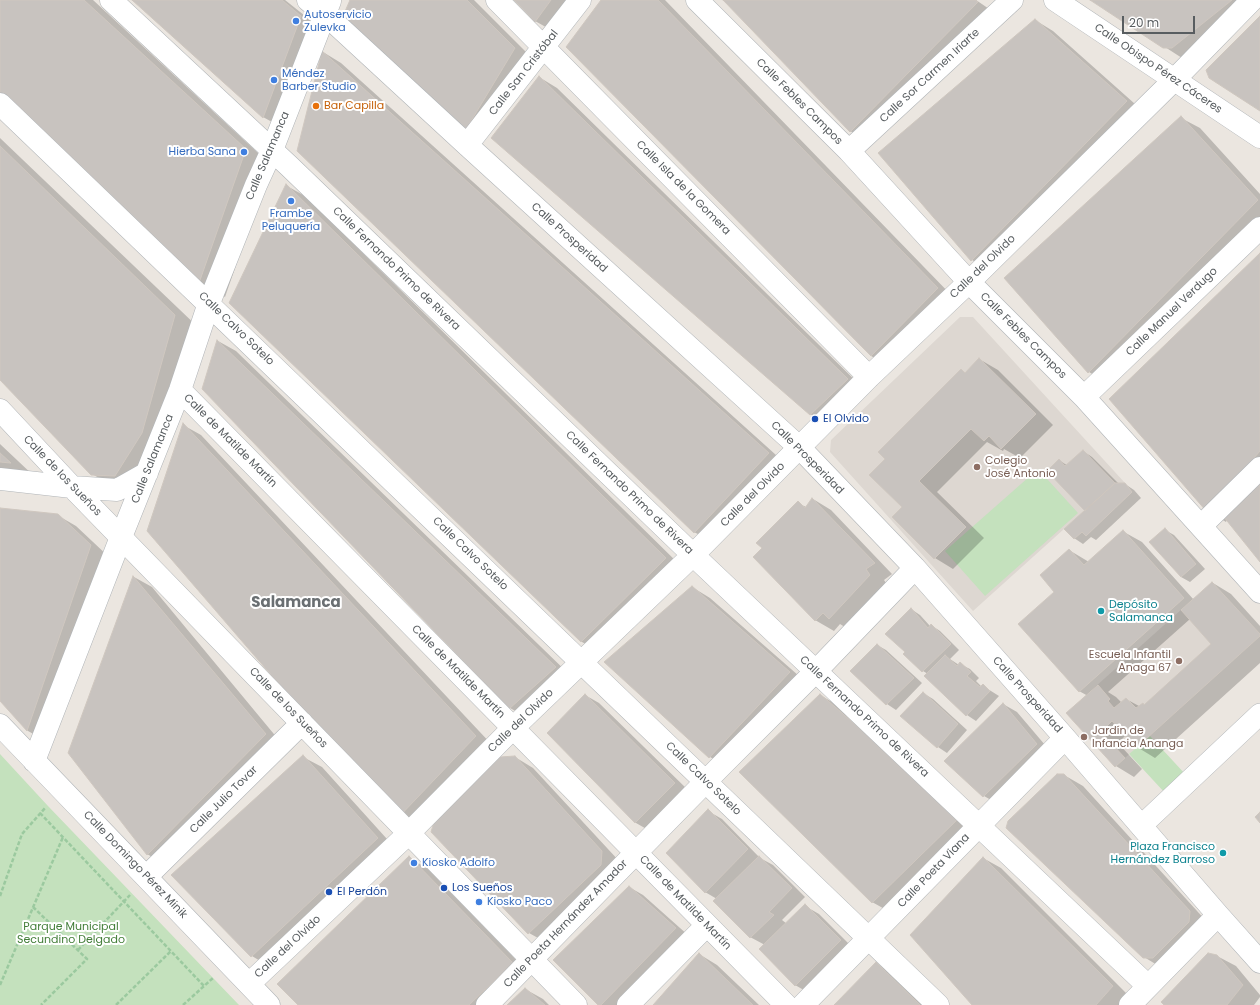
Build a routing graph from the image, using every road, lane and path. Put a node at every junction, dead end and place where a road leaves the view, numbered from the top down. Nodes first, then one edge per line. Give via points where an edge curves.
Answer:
1 (111, 0) edge
2 (308, 0) edge
3 (497, 0) edge
4 (580, 0) edge
5 (697, 0) edge
6 (1012, 0) edge
7 (1055, 0) edge
8 (1252, 0) edge
9 (328, 7) edge
10 (544, 47) junction
11 (1174, 80) junction
12 (0, 104) edge
13 (1260, 138) edge
14 (467, 146) junction
15 (272, 150) junction
16 (849, 151) junction
17 (1260, 228) edge
18 (969, 282) junction
19 (209, 303) junction
20 (869, 377) junction
21 (180, 390) junction
22 (1084, 397) junction
23 (0, 410) edge
24 (800, 448) junction
25 (1260, 468) edge
26 (147, 474) junction
27 (0, 479) edge
28 (72, 487) junction
29 (1201, 526) junction
30 (121, 537) junction
31 (693, 555) junction
32 (915, 568) junction
33 (1260, 592) edge
34 (582, 662) junction
35 (816, 671) junction
36 (1260, 714) edge
37 (302, 723) junction
38 (0, 725) edge
39 (513, 728) junction
40 (1065, 738) junction
41 (34, 760) junction
42 (706, 781) junction
43 (62, 789) junction
44 (40, 813) junction
45 (979, 826) junction
46 (1141, 826) junction
47 (409, 833) junction
48 (62, 837) junction
49 (636, 852) junction
50 (146, 877) junction
51 (0, 896) edge
52 (124, 901) junction
53 (33, 907) junction
54 (1218, 915) junction
55 (707, 925) junction
56 (869, 938) junction
57 (78, 950) junction
58 (171, 951) junction
59 (531, 959) junction
60 (1260, 962) edge
61 (229, 963) junction
62 (249, 984) junction
63 (0, 985) edge
64 (204, 986) junction
65 (1148, 986) junction
66 (41, 1005) edge
67 (116, 1005) edge
68 (183, 1005) edge
69 (269, 1005) edge
70 (487, 1005) edge
71 (576, 1005) edge
72 (628, 1005) edge
73 (786, 1005) edge
74 (803, 1005) edge
75 (938, 1005) edge
76 (1130, 1005) edge

1 - 15 street, Calle Fernando Primo de Rivera
2 - 9 street, Calle Prosperidad
3 - 10 street, Calle Isla de la Gomera
4 - 10 street, Calle San Cristóbal
5 - 16 street, Calle Febles Campos
6 - 16 street, Calle Sor Carmen Iriarte
7 - 11 street, Calle Obispo Pérez Cáceres
8 - 11 street, Calle del Olvido
9 - 14 street, Calle Prosperidad
9 - 15 street, Calle Salamanca
10 - 14 street, Calle San Cristóbal
10 - 20 street, Calle Isla de la Gomera
11 - 13 street, Calle Obispo Pérez Cáceres
11 - 18 street, Calle del Olvido
12 - 19 street, Calle Calvo Sotelo
14 - 24 street, Calle Prosperidad
15 - 19 street, Calle Salamanca
15 - 31 street, Calle Fernando Primo de Rivera
16 - 18 street, Calle Febles Campos
17 - 22 street, Calle Manuel Verdugo
18 - 20 street, Calle del Olvido
18 - 22 street, Calle Febles Campos
19 - 21 street, Calle Salamanca
19 - 34 street, Calle Calvo Sotelo
20 - 24 street, Calle del Olvido
21 - 26 street, Calle Salamanca
21 - 39 street, Calle de Matilde Martín
22 - 29 street, Calle Febles Campos
23 - 28 street, Calle de los Sueños
24 - 31 street, Calle del Olvido
24 - 32 street, Calle Prosperidad
25 - 29 street
26 - 28 street via 117,490
26 - 30 street, Calle Salamanca
27 - 28 street
28 - 30 street, Calle de los Sueños
29 - 33 street, Calle Febles Campos
30 - 37 street, Calle de los Sueños
30 - 41 street, Calle Salamanca
31 - 34 street, Calle del Olvido
31 - 35 street, Calle Fernando Primo de Rivera
32 - 35 street, Calle Poeta Hernández Amador
32 - 40 street, Calle Prosperidad
34 - 39 street, Calle del Olvido
34 - 42 street, Calle Calvo Sotelo
35 - 42 street, Calle Poeta Hernández Amador
35 - 45 street, Calle Fernando Primo de Rivera
36 - 46 street
37 - 47 street, Calle de los Sueños
37 - 50 street, Calle Julio Tovar
38 - 41 street, Calle Domingo Pérez Minik
39 - 47 street, Calle del Olvido
39 - 49 street, Calle de Matilde Martín
40 - 45 street, Calle Poeta Viana
40 - 46 street, Calle Prosperidad
41 - 43 street, Calle Domingo Pérez Minik
42 - 49 street, Calle Poeta Hernández Amador
42 - 56 street, Calle Calvo Sotelo
43 - 44 path
43 - 50 street, Calle Domingo Pérez Minik
44 - 48 path
44 - 51 path via 22,834
45 - 56 street, Calle Poeta Viana
45 - 65 street, Calle Fernando Primo de Rivera
46 - 54 street, Calle Prosperidad
47 - 59 street, Calle de los Sueños
47 - 62 street, Calle del Olvido
48 - 52 path
48 - 53 path
49 - 55 street, Calle de Matilde Martín
49 - 59 street, Calle Poeta Hernández Amador
50 - 61 street, Calle Domingo Pérez Minik
52 - 57 path
52 - 58 path
53 - 57 path
53 - 63 path
54 - 60 street, Calle Prosperidad
54 - 65 street
55 - 72 street
55 - 73 street, Calle de Matilde Martín
56 - 74 street, Calle Poeta Viana
56 - 75 street, Calle Calvo Sotelo
57 - 66 path via 87,959
58 - 64 path
58 - 67 path
59 - 70 street, Calle Poeta Hernández Amador
59 - 71 street, Calle de los Sueños
61 - 62 street, Calle Domingo Pérez Minik
61 - 64 path
62 - 69 street, Calle Domingo Pérez Minik
64 - 68 path
65 - 76 street

